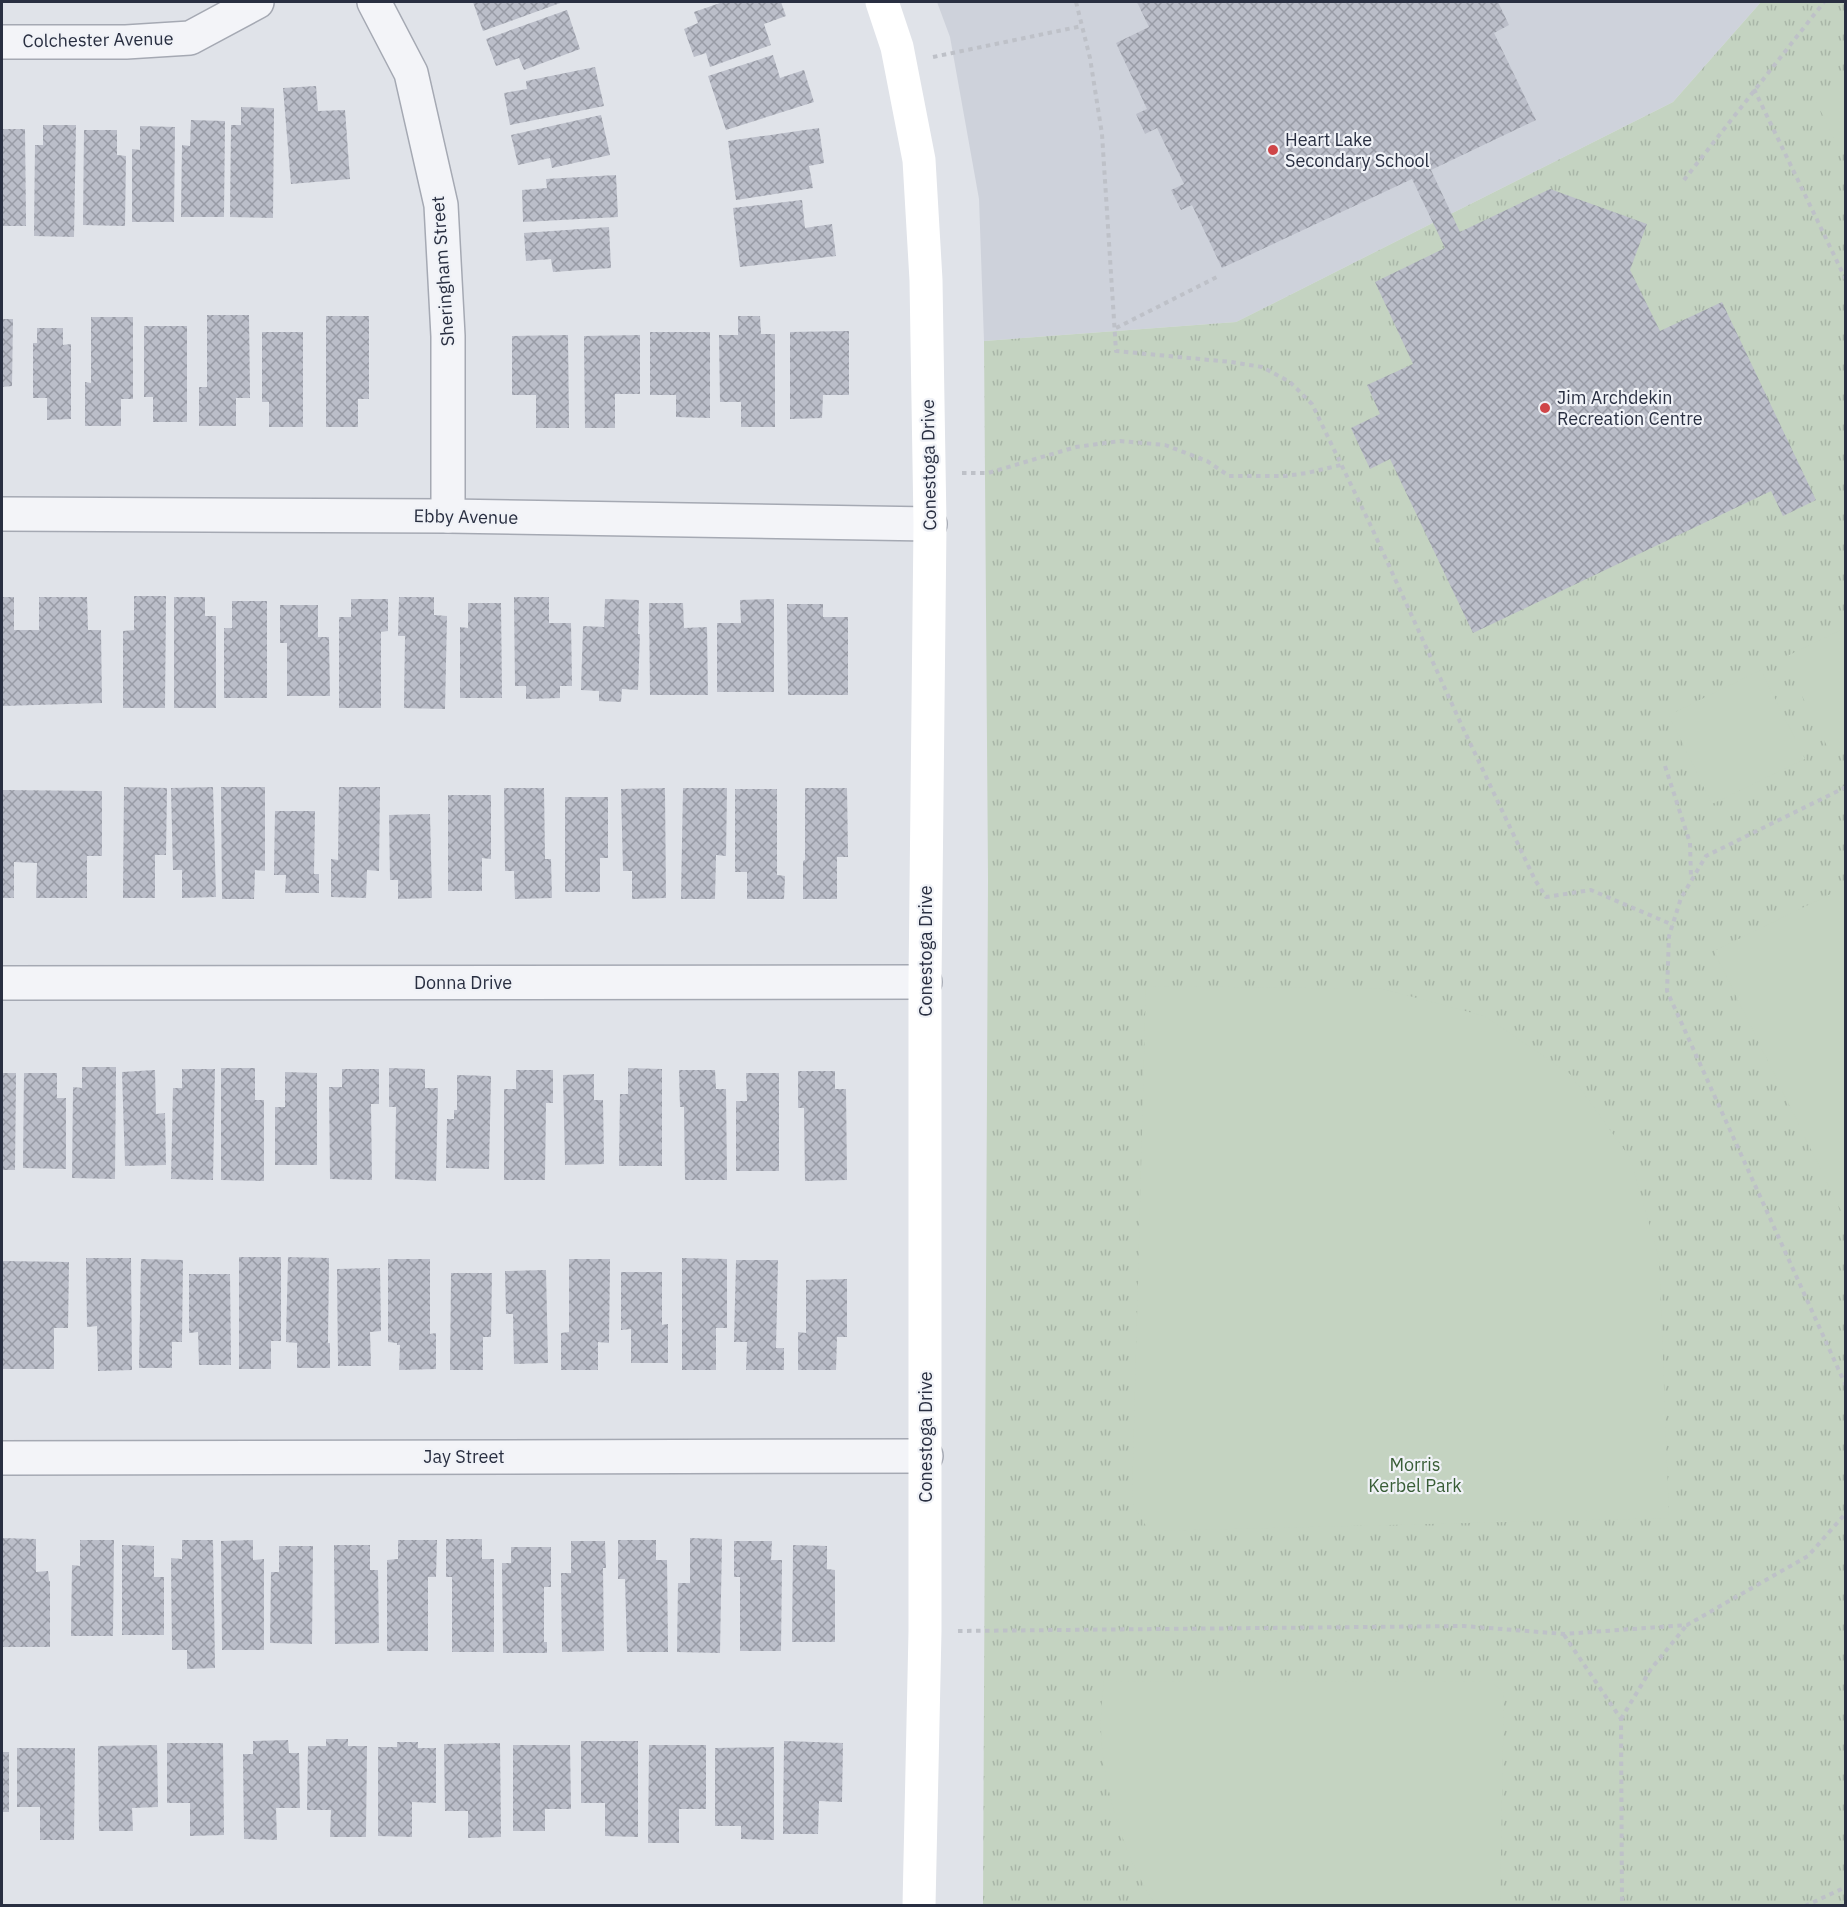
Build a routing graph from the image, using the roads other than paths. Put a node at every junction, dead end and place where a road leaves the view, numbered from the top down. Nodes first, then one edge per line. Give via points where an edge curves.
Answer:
1 (258, 2) edge
2 (374, 2) edge
3 (882, 2) edge
4 (2, 42) edge
5 (2, 514) edge
6 (448, 516) junction
7 (930, 524) junction
8 (2, 982) edge
9 (926, 982) junction
10 (926, 1456) junction
11 (2, 1458) edge
12 (920, 1905) edge

1 - 4 street, Colchester Avenue via 190,38
2 - 6 street, Sheringham Street via 411,73 441,205 448,336
3 - 7 street, Conestoga Drive via 900,62 919,160 926,280
5 - 6 street, Ebby Avenue
6 - 7 street, Ebby Avenue
7 - 9 street, Conestoga Drive
8 - 9 street, Donna Drive
9 - 10 street, Conestoga Drive
10 - 11 street, Jay Street
10 - 12 street, Conestoga Drive

